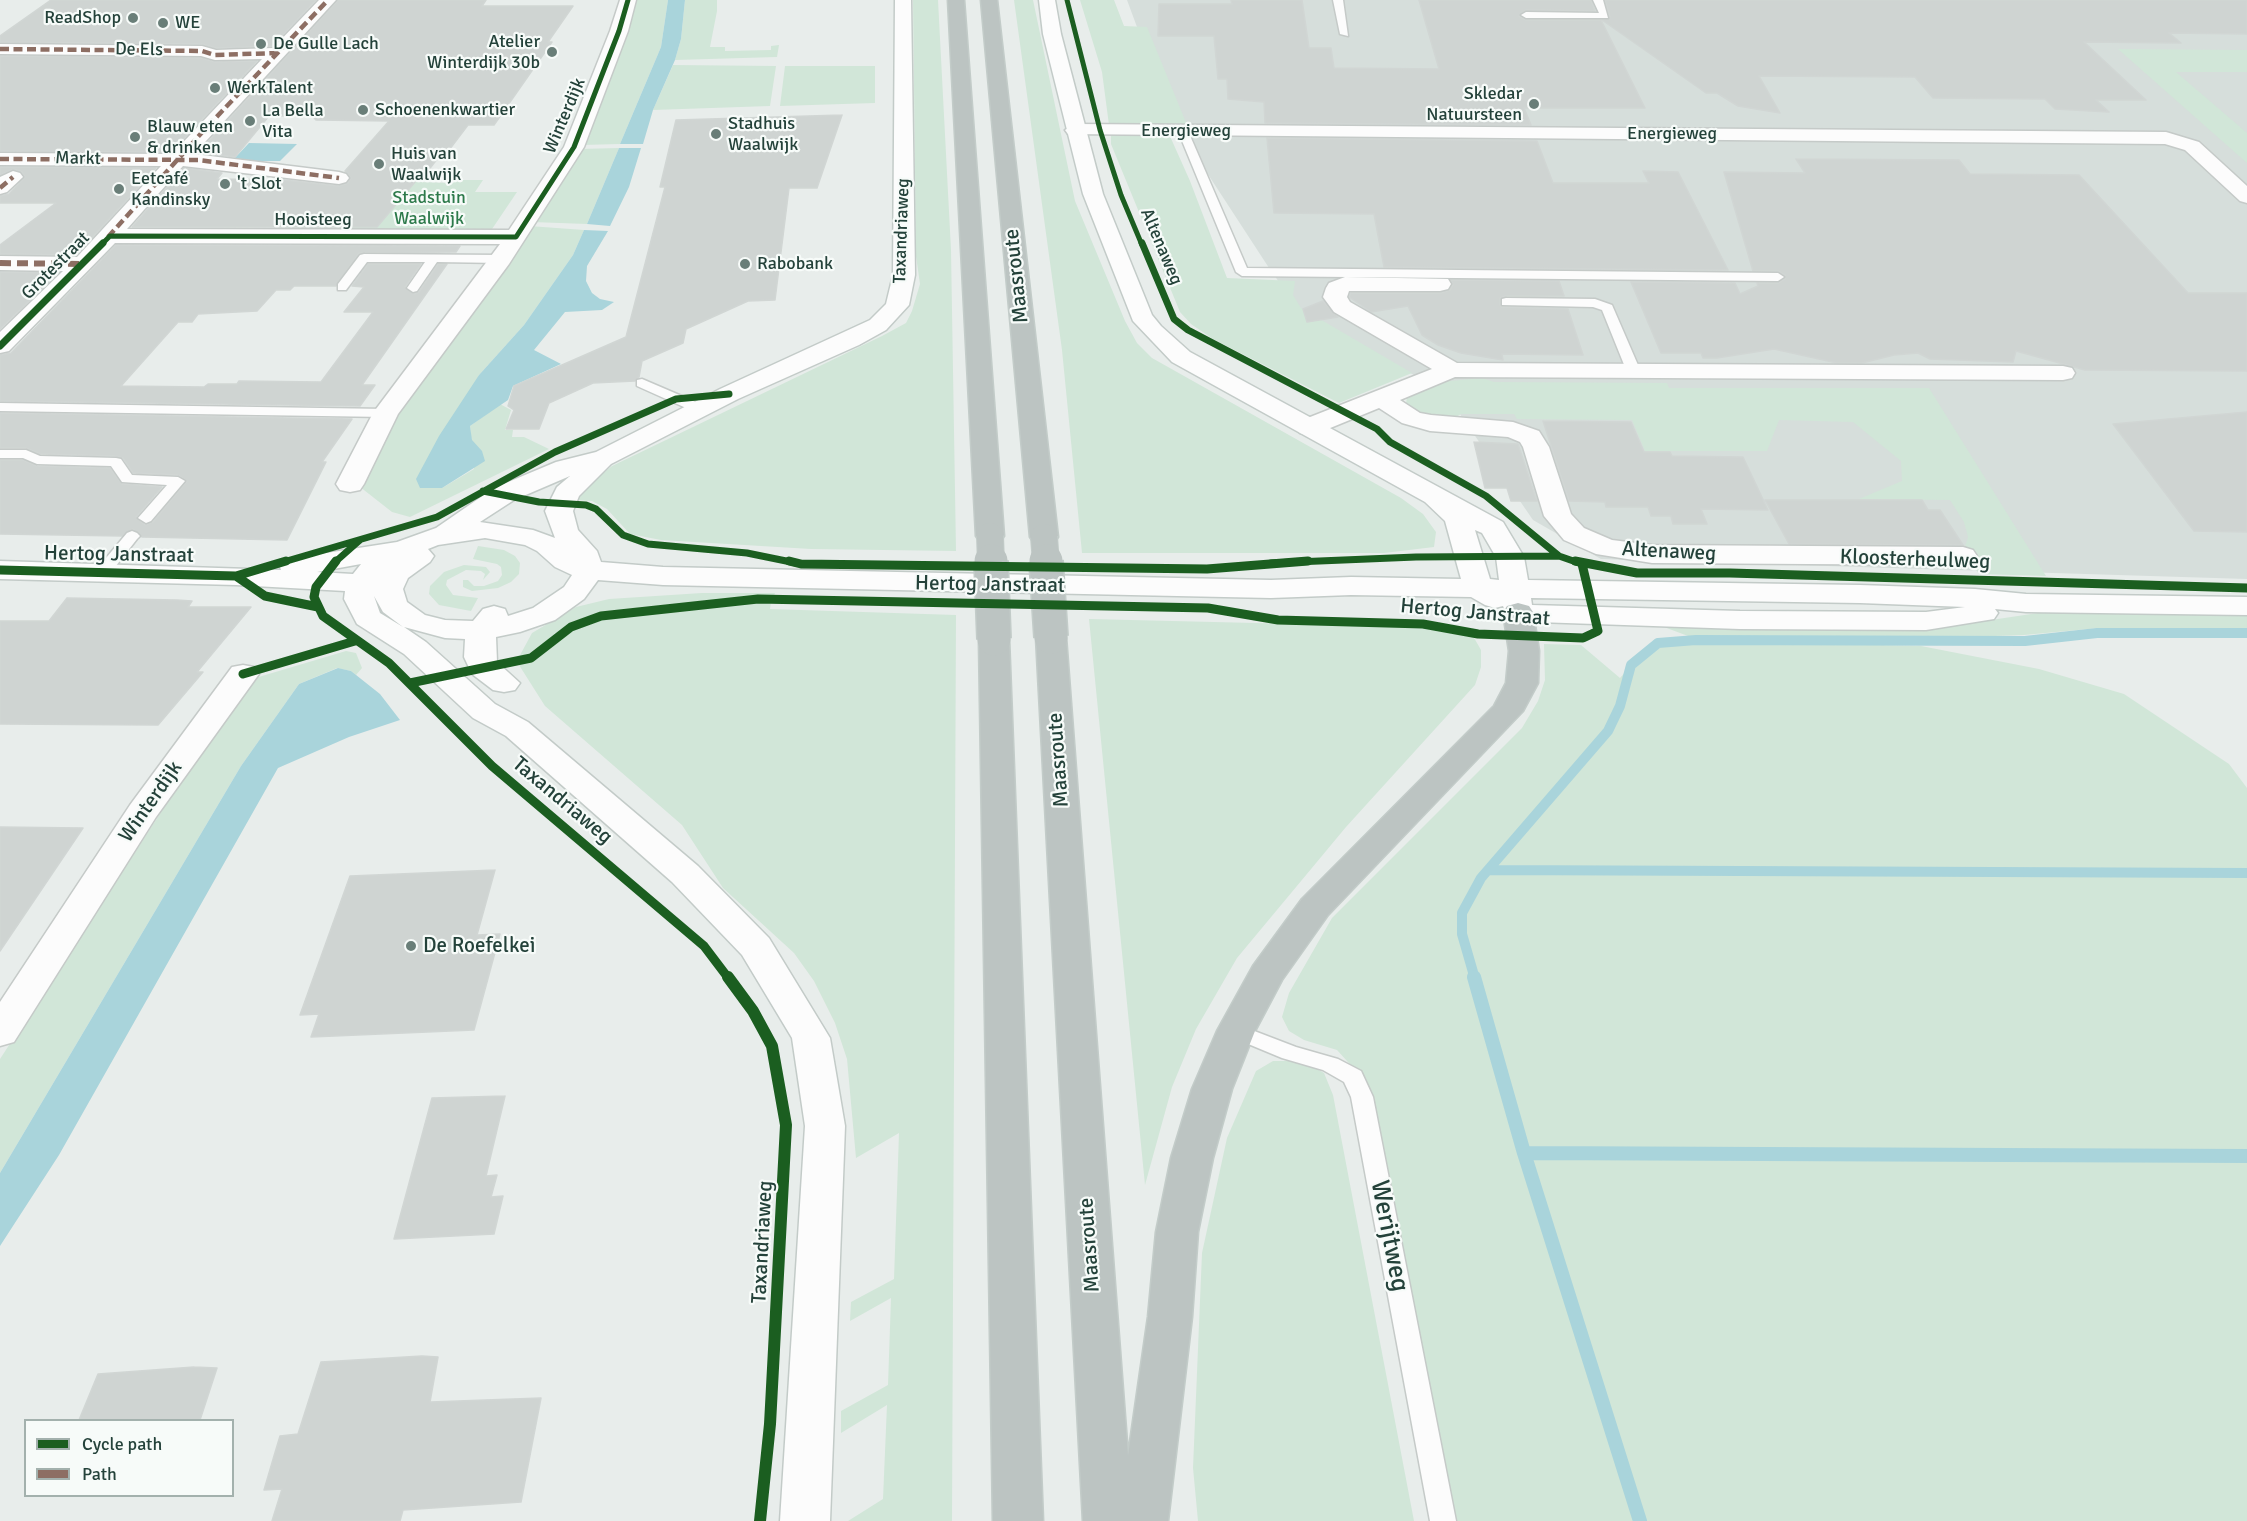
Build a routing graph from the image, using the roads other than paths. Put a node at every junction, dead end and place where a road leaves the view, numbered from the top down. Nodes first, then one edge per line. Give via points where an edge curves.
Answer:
1 (328, 0) edge
2 (628, 0) edge
3 (903, 0) edge
4 (956, 0) edge
5 (989, 0) edge
6 (1047, 0) edge
7 (1338, 0) edge
8 (1598, 0) edge
9 (1526, 15) dead end
10 (1345, 34) dead end
11 (0, 49) edge
12 (277, 53) junction
13 (1075, 130) junction
14 (1183, 131) junction
15 (0, 159) edge
16 (167, 160) junction
17 (339, 177) dead end
18 (2247, 197) edge
19 (110, 236) junction
20 (516, 237) junction
21 (434, 258) junction
22 (501, 259) junction
23 (0, 263) edge
24 (82, 264) junction
25 (1778, 278) dead end
26 (1440, 284) dead end
27 (342, 287) dead end
28 (413, 288) dead end
29 (1506, 302) dead end
30 (0, 346) edge
31 (1452, 369) junction
32 (1634, 372) junction
33 (2063, 373) dead end
34 (642, 383) dead end
35 (1378, 397) junction
36 (0, 407) edge
37 (700, 409) junction
38 (386, 413) junction
39 (1310, 427) junction
40 (0, 454) edge
41 (605, 458) junction
42 (350, 484) dead end
43 (531, 484) junction
44 (1426, 490) junction
45 (146, 518) dead end
46 (474, 530) junction
47 (442, 534) junction
48 (132, 536) dead end
49 (405, 547) junction
50 (576, 555) junction
51 (1963, 555) dead end
52 (0, 570) edge
53 (102, 573) junction
54 (236, 576) junction
55 (663, 576) junction
56 (1478, 588) junction
57 (1271, 589) junction
58 (370, 593) junction
59 (569, 598) junction
60 (1518, 601) junction
61 (2247, 606) edge
62 (522, 622) junction
63 (481, 630) junction
64 (243, 674) dead end
65 (504, 683) junction
66 (517, 729) junction
67 (1236, 1031) junction
68 (0, 1032) edge
69 (805, 1521) edge
70 (1018, 1521) edge
71 (1108, 1521) edge
72 (1143, 1521) edge
73 (1443, 1521) edge

1 - 12 street, Grotestraat via 302,21
2 - 20 street, Winterdijk via 574,147
3 - 37 street, Taxandriaweg via 904,275 897,305 878,324 850,340
4 - 70 highway, Maasroute, bridge via 990,536
5 - 71 highway, Maasroute, bridge via 1044,537
6 - 13 street
7 - 10 lane
8 - 9 lane via 1605,16
11 - 12 street, De Els
12 - 16 street, Grotestraat
13 - 14 street, Energieweg
13 - 39 street via 1093,194 1141,315 1152,331 1181,357
14 - 18 street, Energieweg via 2166,138 2192,146
14 - 25 lane via 1242,272
15 - 16 street, Markt
16 - 17 street, Markt
16 - 19 street, Grotestraat
19 - 20 street, Hooisteeg
19 - 24 street, Grotestraat
20 - 22 street, Winterdijk
21 - 22 lane
21 - 27 lane via 364,258
21 - 28 lane
22 - 38 street, Winterdijk
23 - 24 street, Grotestraat
24 - 30 street, Grotestraat
26 - 31 street via 1345,284 1337,288 1335,297 1342,307
29 - 32 lane via 1596,303 1607,308
31 - 32 street
31 - 35 street
32 - 33 street
34 - 37 lane
35 - 39 street
35 - 51 street, Altenaweg via 1412,418 1430,423 1513,430 1530,437 1558,516 1574,534 1606,548 1652,554
36 - 38 lane
37 - 41 street, Taxandriaweg
38 - 42 street, Winterdijk
39 - 44 street
40 - 45 lane via 26,454 37,460 116,462 127,480 178,481
41 - 43 street, Taxandriaweg via 565,468
41 - 50 street, Taxandriaweg via 561,503 561,525
43 - 46 street, Taxandriaweg via 521,497
43 - 47 street, Taxandriaweg via 504,494
44 - 56 street via 1458,518
44 - 60 street via 1493,528 1510,557
46 - 47 street
46 - 50 street via 524,535
46 - 58 street, Taxandriaweg via 407,563
47 - 49 street
48 - 53 lane
49 - 54 street, Hertog Janstraat
49 - 58 street via 378,563
50 - 55 street, Hertog Janstraat
50 - 59 street via 582,584
50 - 63 street via 550,589 529,603 493,616
52 - 53 street, Hertog Janstraat
53 - 54 street, Hertog Janstraat
54 - 58 street, Hertog Janstraat via 283,588
55 - 57 street, Hertog Janstraat
55 - 59 street, Hertog Janstraat
56 - 57 street, Hertog Janstraat
56 - 60 street
57 - 60 street, Hertog Janstraat via 1353,603
58 - 63 street via 414,621
58 - 66 street, Taxandriaweg via 368,618 415,648 484,711
59 - 62 street
60 - 61 street via 1740,620 1926,621 2026,603
60 - 67 highway via 1524,651 1522,683 1507,711 1315,907 1266,975
62 - 63 street
62 - 65 street, Taxandriaweg via 503,642
63 - 65 street via 479,657 483,667
64 - 68 street, Winterdijk via 142,812
65 - 66 street, Taxandriaweg
66 - 69 street, Taxandriaweg via 685,874 756,947 811,1038 825,1126
67 - 72 highway via 1212,1089 1192,1158 1177,1232
67 - 73 lane, Werijtweg via 1330,1064 1353,1077 1362,1096

